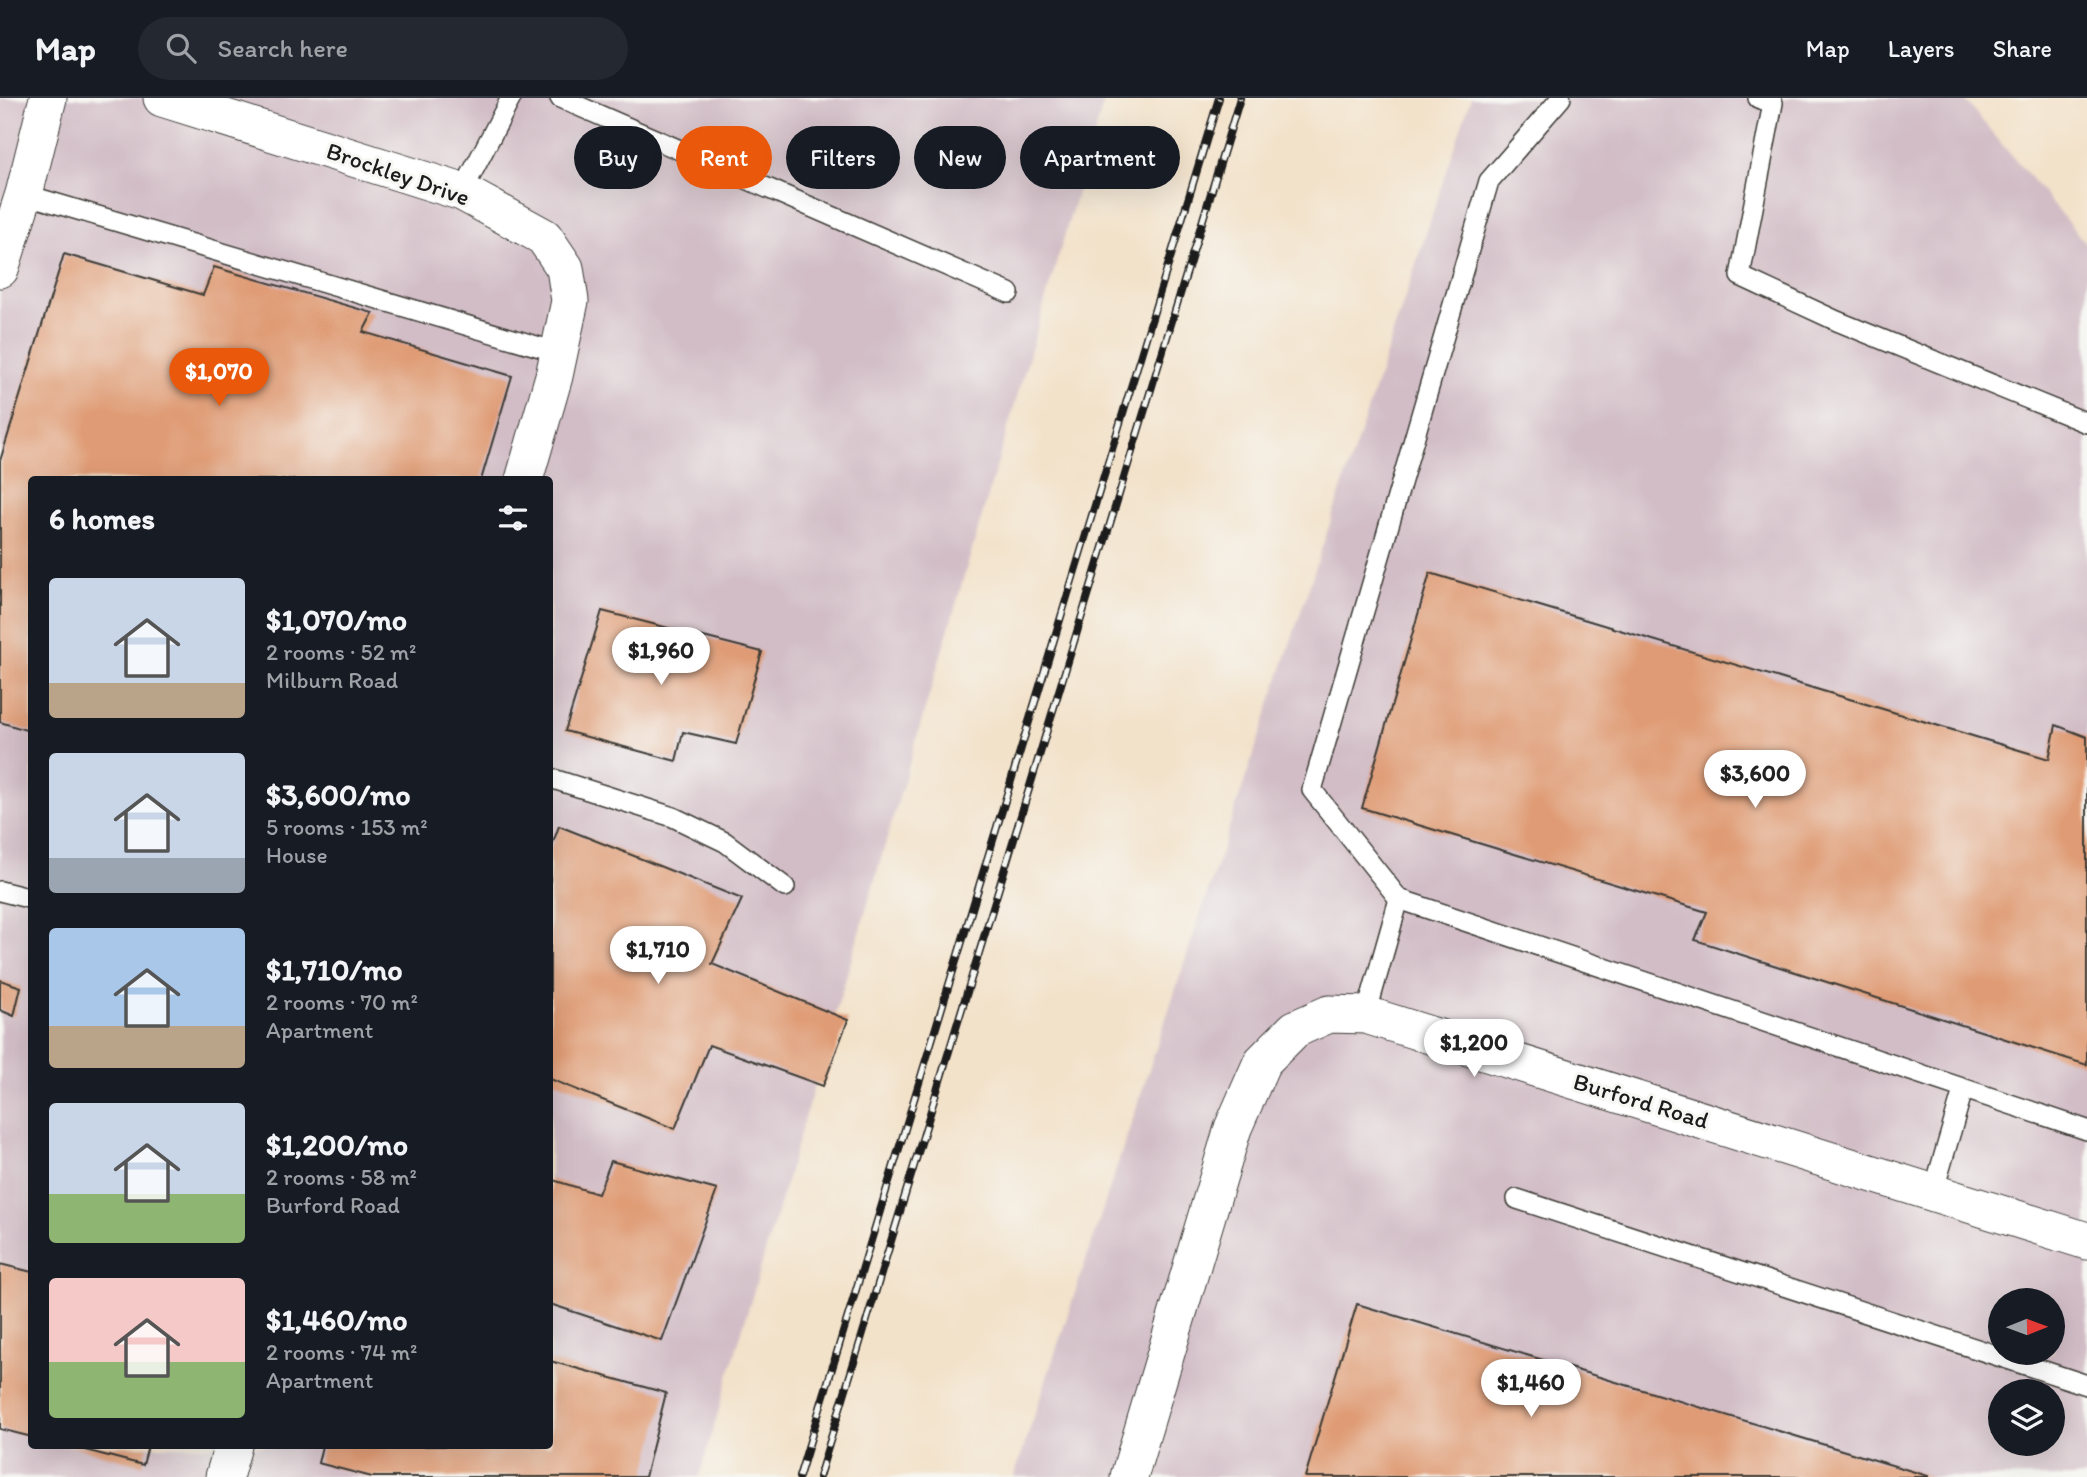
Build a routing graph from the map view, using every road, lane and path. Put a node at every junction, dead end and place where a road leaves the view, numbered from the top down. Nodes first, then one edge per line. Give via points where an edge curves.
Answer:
1 (48, 98) edge
2 (162, 98) edge
3 (511, 98) edge
4 (560, 98) edge
5 (1562, 98) edge
6 (1758, 98) edge
7 (462, 192) junction
8 (24, 194) junction
9 (0, 269) edge
10 (1009, 293) dead end
11 (560, 353) junction
12 (2087, 422) edge
13 (525, 476) edge
14 (553, 779) edge
15 (786, 887) dead end
16 (0, 891) edge
17 (28, 898) edge
18 (1399, 899) junction
19 (1366, 1015) junction
20 (1963, 1090) junction
21 (2087, 1129) edge
22 (1933, 1193) junction
23 (1517, 1199) dead end
24 (2087, 1241) edge
25 (2087, 1385) edge
26 (232, 1449) edge
27 (224, 1477) edge
28 (1129, 1477) edge

1 - 8 street
2 - 7 street, Brockley Drive
3 - 7 lane
4 - 10 lane
5 - 18 lane via 1489,181 1312,790
6 - 12 lane via 1773,103 1740,276 1837,321
7 - 11 street, Brockley Drive via 544,237 565,268 570,301
8 - 9 street
8 - 11 lane
11 - 13 street, Brockley Drive
14 - 15 lane via 673,817 725,842
16 - 17 lane
18 - 19 lane
18 - 20 lane
19 - 22 street, Burford Road
19 - 28 street, Burford Road via 1329,1014 1296,1029 1262,1062 1233,1128
20 - 21 lane
20 - 22 lane
22 - 24 street, Burford Road
23 - 25 lane
26 - 27 street

